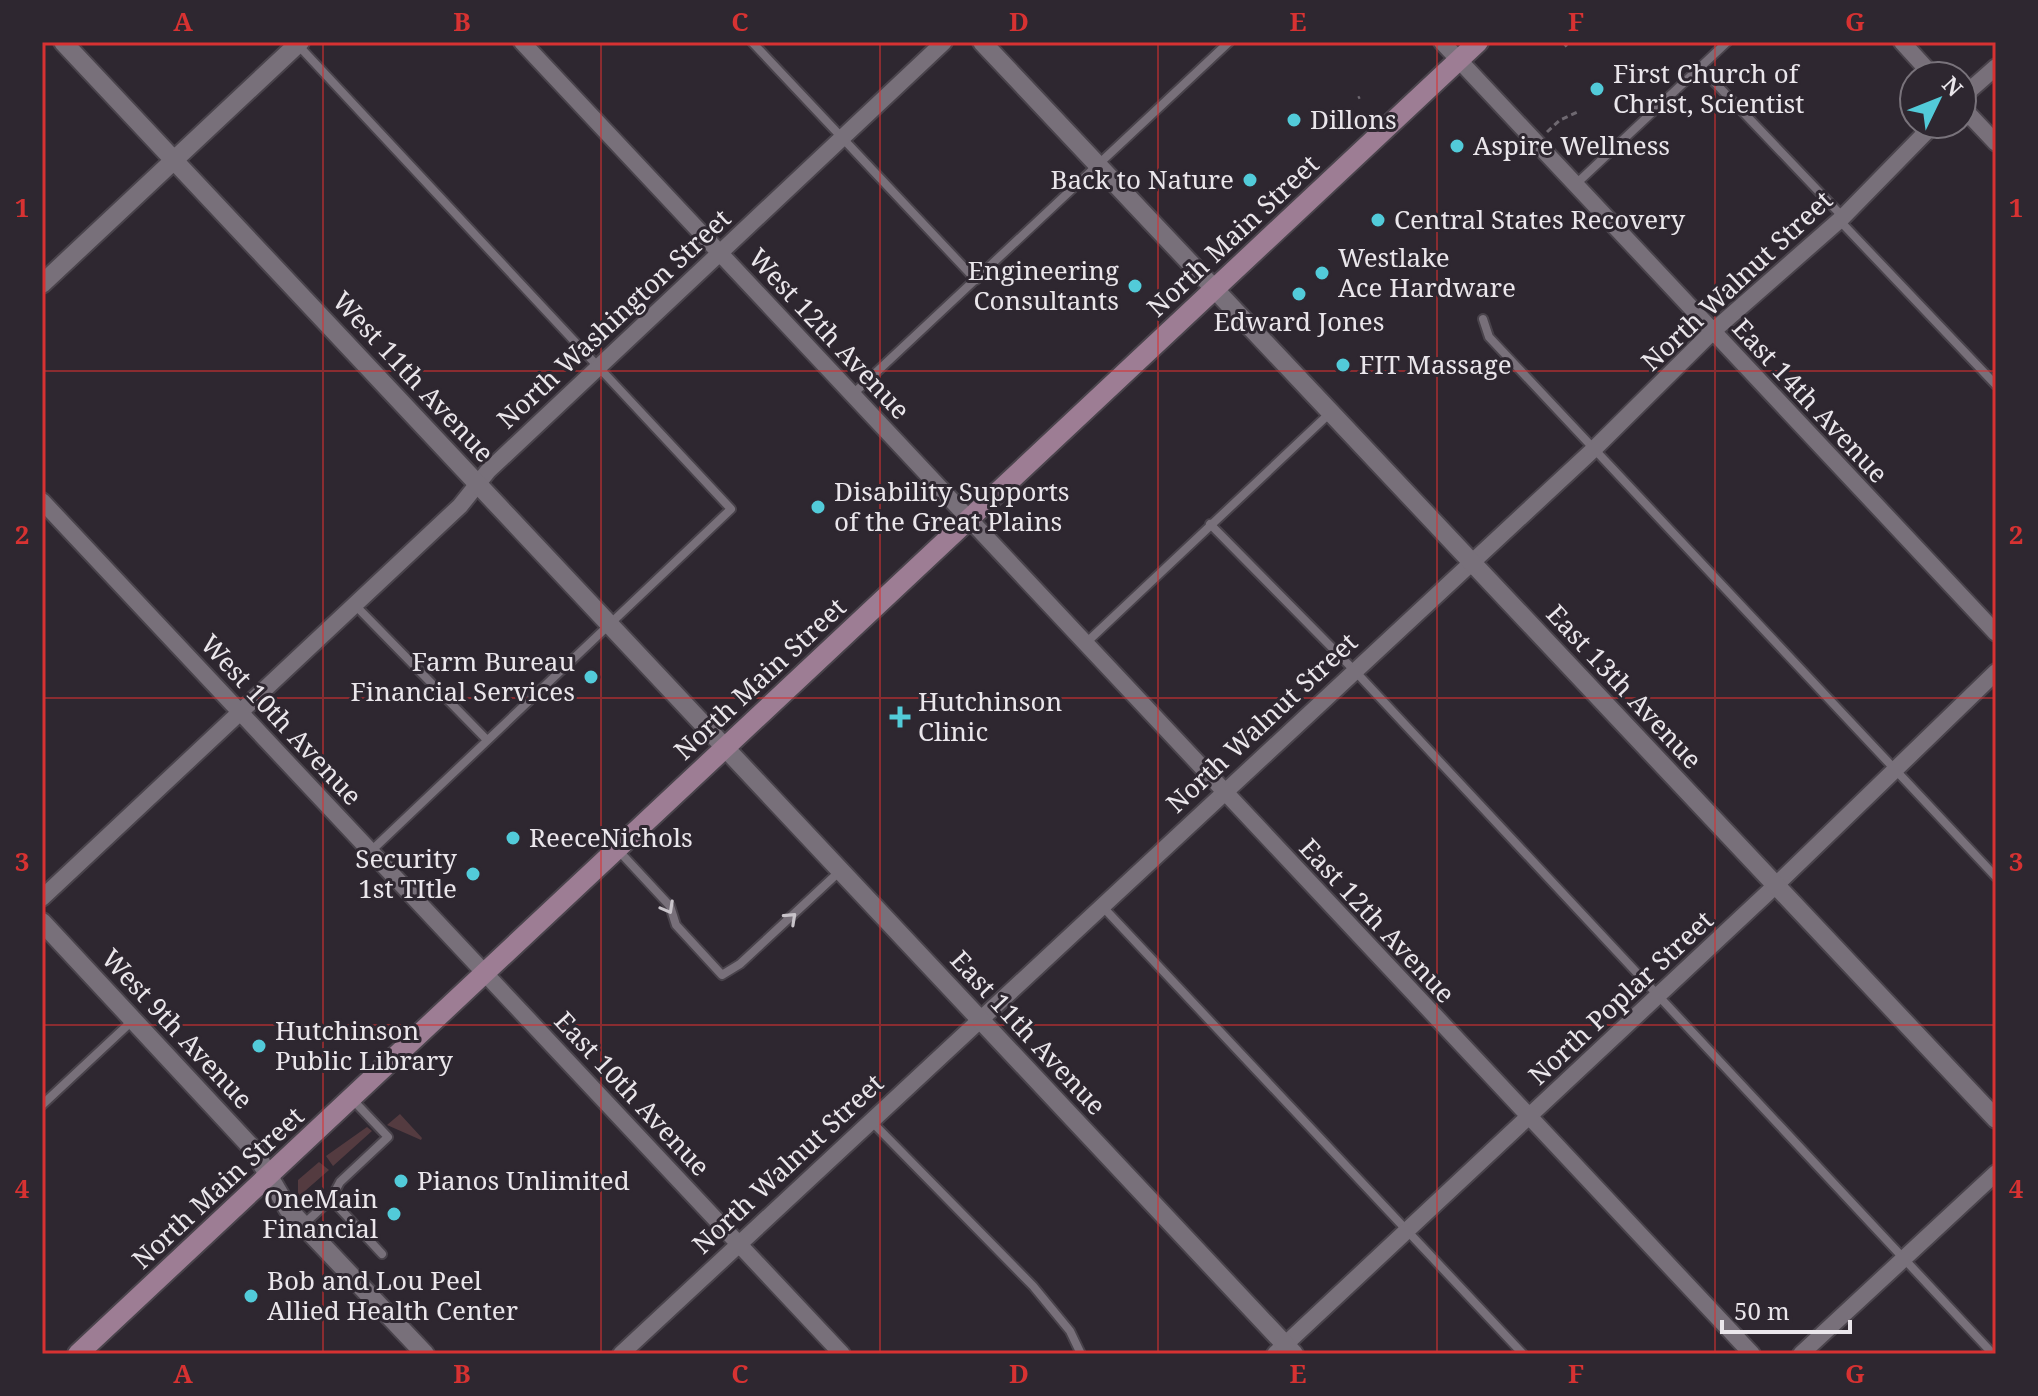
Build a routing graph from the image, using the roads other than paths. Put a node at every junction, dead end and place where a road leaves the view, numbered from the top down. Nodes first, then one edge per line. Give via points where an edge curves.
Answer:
1 (63, 42) edge
2 (522, 42) edge
3 (752, 42) edge
4 (944, 42) edge
5 (982, 42) edge
6 (1229, 42) edge
7 (1442, 42) edge
8 (1478, 42) edge
9 (1727, 42) edge
10 (1902, 42) edge
11 (298, 43) edge
12 (1218, 46) edge
13 (1459, 59) junction
14 (1918, 60) edge
15 (1700, 67) junction
16 (1996, 67) edge
17 (1978, 83) edge
18 (1978, 124) edge
19 (841, 138) junction
20 (1918, 140) edge
21 (1996, 143) edge
22 (175, 161) junction
23 (1098, 166) junction
24 (1575, 184) junction
25 (1841, 218) junction
26 (719, 252) junction
27 (976, 280) junction
28 (42, 284) edge
29 (1215, 290) junction
30 (1483, 319) dead end
31 (1712, 332) junction
32 (598, 366) junction
33 (1996, 385) edge
34 (852, 394) junction
35 (1330, 413) junction
36 (1595, 448) junction
37 (478, 485) junction
38 (42, 501) edge
39 (969, 519) junction
40 (1210, 524) junction
41 (1471, 562) junction
42 (355, 605) junction
43 (608, 624) junction
44 (1996, 633) edge
45 (1087, 642) junction
46 (1354, 670) junction
47 (1996, 672) edge
48 (241, 713) junction
49 (487, 740) junction
50 (725, 748) junction
51 (1897, 768) junction
52 (1223, 791) junction
53 (617, 849) junction
54 (371, 851) junction
55 (841, 871) junction
56 (1996, 877) edge
57 (1776, 885) junction
58 (42, 898) edge
59 (1102, 905) junction
60 (42, 922) edge
61 (485, 973) junction
62 (1658, 996) junction
63 (133, 1020) junction
64 (980, 1020) junction
65 (352, 1098) junction
66 (42, 1105) edge
67 (1529, 1117) junction
68 (1996, 1119) edge
69 (871, 1120) junction
70 (1996, 1173) edge
71 (269, 1176) junction
72 (331, 1199) junction
73 (303, 1225) junction
74 (1408, 1232) junction
75 (739, 1243) junction
76 (382, 1254) dead end
77 (1903, 1259) junction
78 (1285, 1351) edge
79 (78, 1354) edge
80 (425, 1354) edge
81 (621, 1354) edge
82 (842, 1354) edge
83 (1081, 1354) edge
84 (1523, 1354) edge
85 (1752, 1354) edge
86 (1801, 1354) edge
87 (1993, 1354) edge

1 - 22 street, West 11th Avenue
2 - 26 street, West 12th Avenue
3 - 19 lane
4 - 19 street, North Washington Street
5 - 23 street, East 13th Avenue
6 - 12 lane
7 - 13 street, East 14th Avenue
8 - 13 main road, North Main Street
9 - 15 lane
10 - 14 street
11 - 22 street
11 - 32 lane
12 - 23 lane
13 - 24 street, East 14th Avenue
13 - 29 main road, North Main Street
15 - 24 lane
15 - 25 lane
16 - 17 street
18 - 21 street
19 - 26 street, North Washington Street
19 - 27 lane
20 - 25 street, North Walnut Street
22 - 28 street
22 - 37 street, West 11th Avenue
23 - 27 lane
23 - 29 street, East 13th Avenue
24 - 31 street, East 14th Avenue
25 - 31 street, North Walnut Street
25 - 33 lane
26 - 32 street, North Washington Street
26 - 34 street, West 12th Avenue
27 - 34 lane
29 - 35 street, East 13th Avenue
29 - 39 main road, North Main Street
30 - 36 lane via 1489,337
31 - 36 street, North Walnut Street
31 - 44 street, East 14th Avenue
32 - 37 street, North Washington Street
32 - 43 lane via 731,509
34 - 39 street, West 12th Avenue
35 - 40 lane
35 - 41 street, East 13th Avenue
36 - 41 street, North Walnut Street
36 - 51 lane
37 - 42 street, North Washington Street
37 - 43 street, West 11th Avenue
38 - 48 street, West 10th Avenue
39 - 45 street, East 12th Avenue
39 - 50 main road, North Main Street
40 - 45 lane
40 - 46 lane
41 - 46 street, North Walnut Street
41 - 57 street, East 13th Avenue
42 - 48 street, North Washington Street
42 - 49 lane
43 - 49 lane
43 - 50 street, West 11th Avenue
45 - 52 street, East 12th Avenue
46 - 52 street, North Walnut Street
46 - 62 lane
47 - 51 street, North Poplar Street
48 - 54 street, West 10th Avenue
48 - 58 street, North Washington Street
49 - 54 lane
50 - 53 main road, North Main Street
50 - 55 street, East 11th Avenue
51 - 56 lane
51 - 57 street, North Poplar Street
52 - 59 street, North Walnut Street
52 - 67 street, East 12th Avenue
53 -> 55 lane via 670,906 676,925 722,975
53 - 61 main road, North Main Street
54 - 61 street, West 10th Avenue
55 - 64 street, East 11th Avenue
57 - 62 street, North Poplar Street
57 - 68 street, East 13th Avenue
59 - 64 street, North Walnut Street
59 - 74 lane
60 - 63 street, West 9th Avenue
61 - 65 main road, North Main Street
61 - 75 street, East 10th Avenue
62 - 67 street, North Poplar Street
62 - 77 lane
63 - 66 lane
63 - 71 street, West 9th Avenue via 253,1149
64 - 69 street, North Walnut Street
64 - 78 street, East 11th Avenue
65 - 71 main road, North Main Street
65 - 72 lane via 388,1137 340,1182
67 - 74 street, North Poplar Street
67 - 85 street, East 12th Avenue
69 - 75 street, North Walnut Street
69 - 83 lane via 1033,1286 1070,1331
70 - 77 street
71 - 73 street, West 9th Avenue
71 - 79 main road, North Main Street
72 - 73 lane
72 - 76 lane
73 - 80 street, West 9th Avenue
74 - 78 street, North Poplar Street
74 - 84 lane
75 - 81 street, North Walnut Street
75 - 82 street, East 10th Avenue
77 - 86 street
77 - 87 lane

